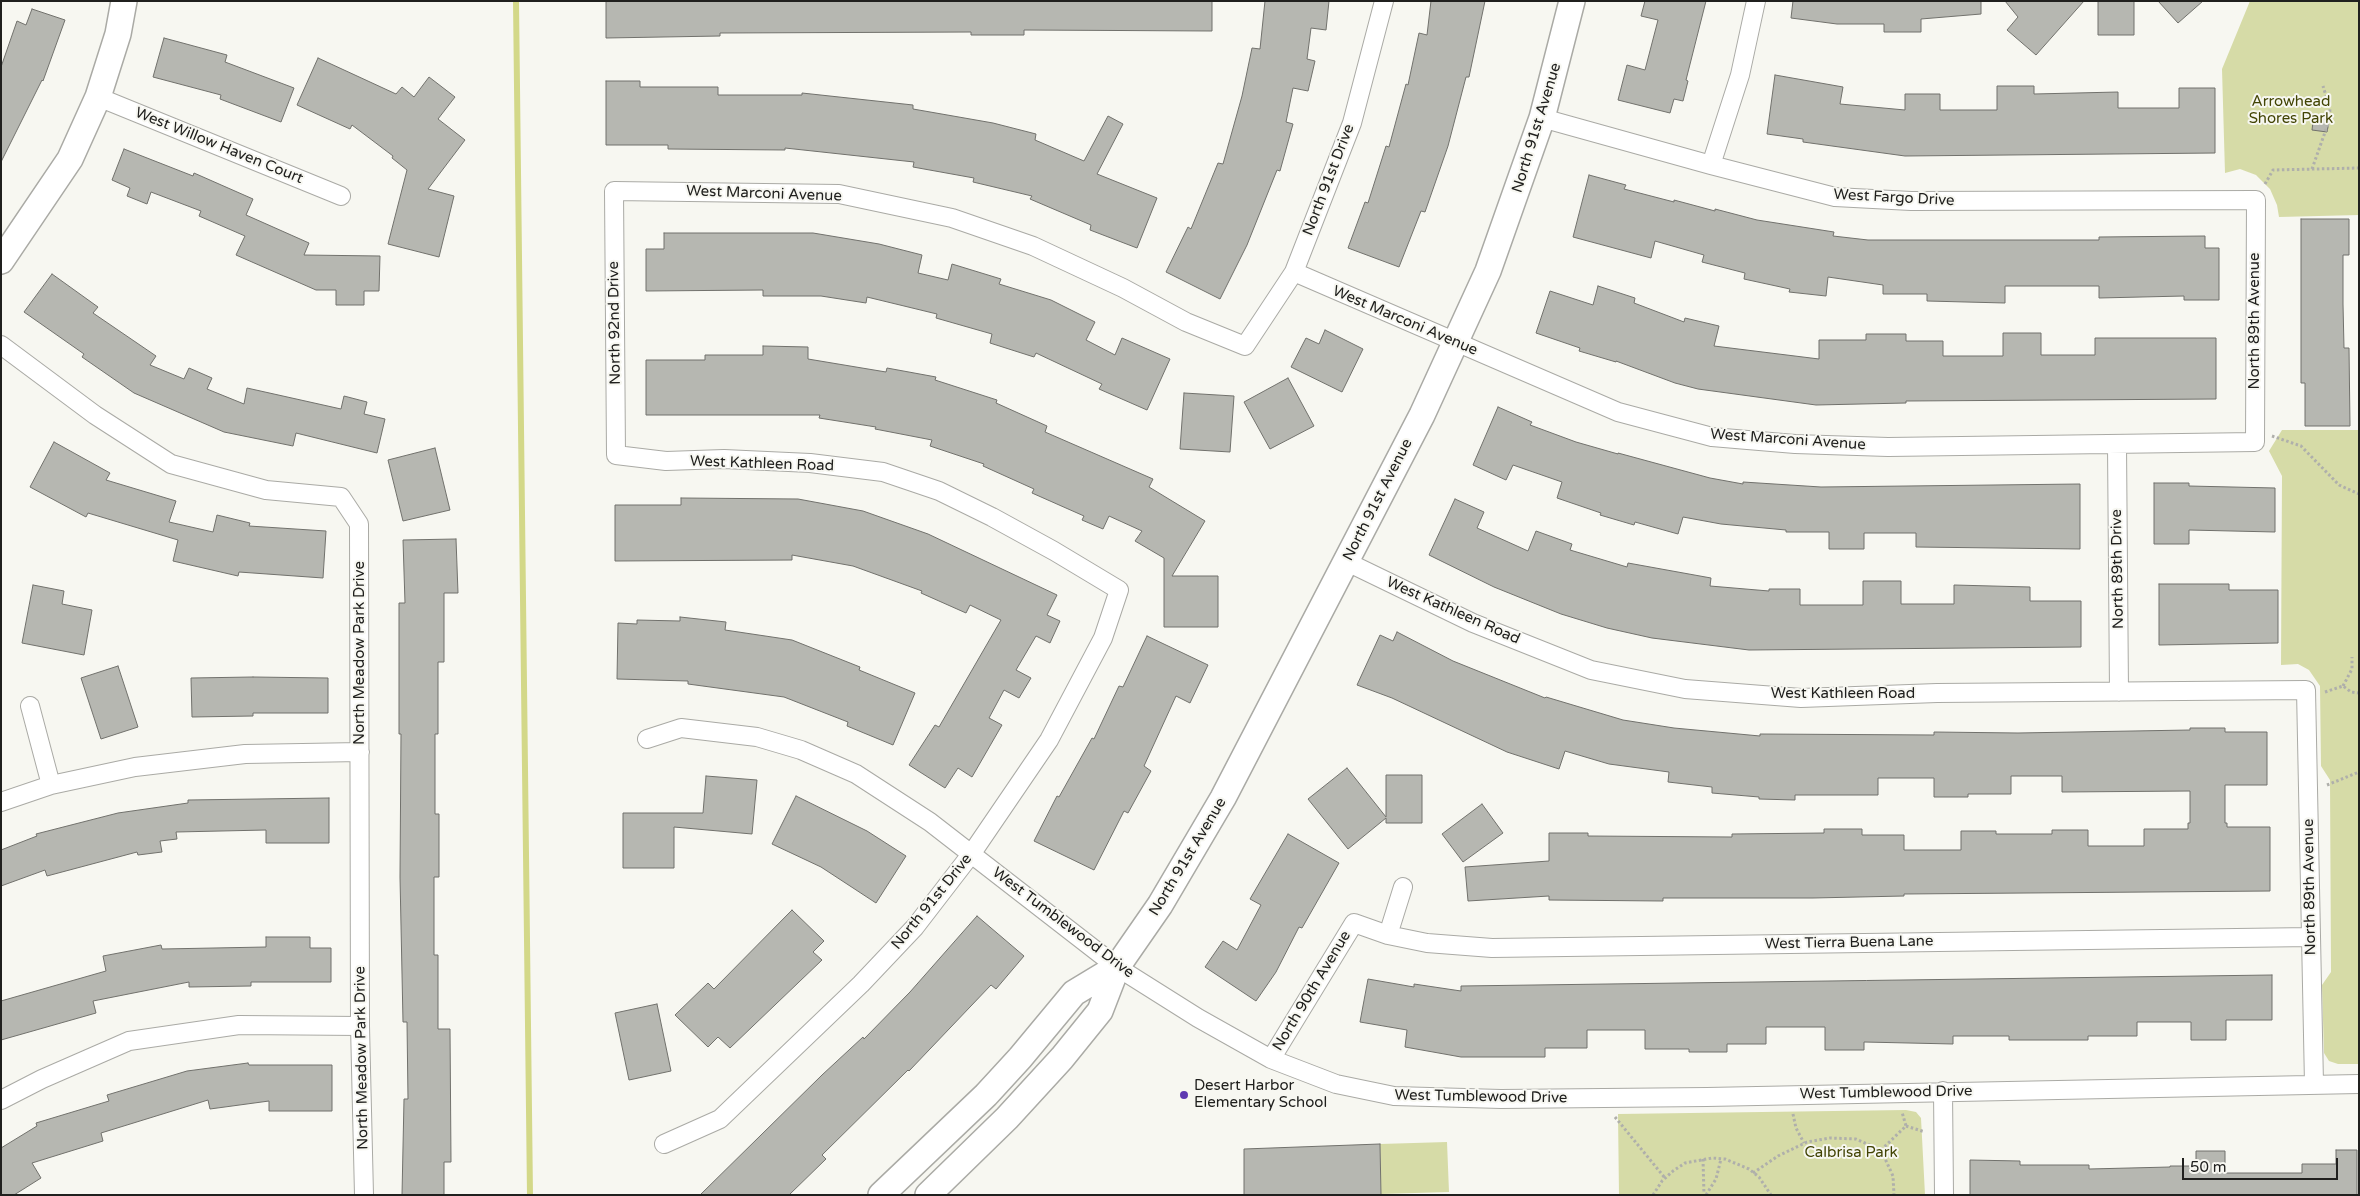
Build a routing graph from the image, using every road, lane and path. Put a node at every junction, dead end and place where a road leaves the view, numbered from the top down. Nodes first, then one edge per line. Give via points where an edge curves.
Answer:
1 (124, 1) edge
2 (1384, 1) edge
3 (1572, 1) edge
4 (1756, 1) edge
5 (2323, 86) dead end
6 (98, 97) junction
7 (1542, 118) junction
8 (1711, 165) junction
9 (2359, 168) edge
10 (2312, 169) junction
11 (614, 191) joint
12 (341, 196) dead end
13 (2256, 200) junction
14 (1, 261) edge
15 (1294, 272) junction
16 (1456, 342) junction
17 (1, 346) edge
18 (1245, 346) joint
19 (2255, 437) junction
20 (2117, 445) junction
21 (616, 455) joint
22 (2359, 494) edge
23 (1347, 562) junction
24 (1119, 590) joint
25 (2352, 657) dead end
26 (2343, 686) junction
27 (2119, 692) junction
28 (2359, 693) edge
29 (2306, 694) junction
30 (30, 706) dead end
31 (647, 739) dead end
32 (360, 752) junction
33 (2359, 772) edge
34 (51, 785) junction
35 (2308, 792) junction
36 (1, 802) edge
37 (972, 853) junction
38 (1403, 886) dead end
39 (1354, 923) joint
40 (1388, 935) junction
41 (2311, 937) junction
42 (1117, 967) junction
43 (360, 1026) junction
44 (1271, 1059) junction
45 (2314, 1084) junction
46 (2359, 1084) edge
47 (1943, 1091) junction
48 (1899, 1092) junction
49 (1788, 1095) junction
50 (1600, 1098) junction
51 (1, 1100) edge
52 (1804, 1143) junction
53 (664, 1144) dead end
54 (1881, 1150) junction
55 (1703, 1159) junction
56 (1721, 1159) junction
57 (1753, 1173) junction
58 (1666, 1178) junction
59 (364, 1195) edge
60 (881, 1195) edge
61 (928, 1195) edge
62 (1653, 1195) edge
63 (1705, 1195) edge
64 (1771, 1195) edge
65 (1894, 1195) edge
66 (1944, 1195) edge

1 - 6 main road via 118,34
2 - 15 street, North 91st Drive via 1352,124
3 - 7 main road, North 91st Avenue
4 - 8 street via 1740,75
5 - 10 path via 2330,109 2329,121
6 - 12 street, West Willow Haven Court
6 - 14 main road via 70,159
7 - 8 street, West Fargo Drive
7 - 16 main road, North 91st Avenue via 1488,271
8 - 13 street, West Fargo Drive via 1835,197 1911,201
9 - 10 path
10 - 13 path via 2273,170
11 - 18 street, West Marconi Avenue via 839,194 952,218 1033,246 1186,322
11 - 21 street, North 92nd Drive
13 - 19 street, North 89th Avenue
15 - 16 street, West Marconi Avenue
15 - 18 street, North 91st Drive
16 - 20 street, West Marconi Avenue via 1618,412 1712,437 1888,447
16 - 23 main road, North 91st Avenue
17 - 32 street, North Meadow Park Drive via 95,415 171,464 266,490 341,497 358,524
19 - 20 street, West Marconi Avenue
19 - 22 path via 2280,437 2301,446 2339,485
20 - 27 street, North 89th Drive
21 - 24 street, West Kathleen Road via 666,461 810,463 883,472 939,491 992,517
23 - 27 street, West Kathleen Road via 1473,623 1591,670 1685,689 1801,698
23 - 42 main road, North 91st Avenue via 1200,840
24 - 37 street, North 91st Drive via 1103,638 1049,740
25 - 26 path via 2352,669
26 - 28 path
26 - 29 path
27 - 29 street, West Kathleen Road
29 - 35 street, North 89th Avenue
30 - 34 street
31 - 37 street, West Tumblewood Drive via 681,728 756,737 801,750 856,774
32 - 34 street via 245,754 135,767
32 - 43 street, North Meadow Park Drive
33 - 35 path
34 - 36 street
35 - 41 street, North 89th Avenue
37 - 42 street, West Tumblewood Drive
37 - 53 street, North 91st Drive via 915,927 754,1087 720,1118
38 - 40 street
39 - 40 street, West Tierra Buena Lane
39 - 44 street, North 90th Avenue
40 - 41 street, West Tierra Buena Lane via 1427,943 1492,948
41 - 45 street, North 89th Avenue
42 - 44 street, West Tumblewood Drive
42 - 60 main road, North 91st Avenue via 1074,993 986,1095
42 - 61 main road, North 91st Avenue via 1100,1011 1062,1058 1007,1118
43 - 51 street via 239,1025 130,1041
43 - 59 street, North Meadow Park Drive
44 - 50 street, West Tumblewood Drive via 1336,1084 1394,1096
45 - 46 street, West Tumblewood Drive
45 - 47 street, West Tumblewood Drive
47 - 48 street, West Tumblewood Drive
47 - 66 street
48 - 49 street, West Tumblewood Drive
48 - 54 path via 1906,1126
49 - 50 street, West Tumblewood Drive
49 - 52 path via 1796,1128
50 - 58 path
52 - 54 path via 1830,1138 1856,1139
52 - 57 path
54 - 65 path via 1893,1176
55 - 56 path
55 - 58 path via 1685,1163
55 - 63 path
56 - 57 path via 1737,1163
56 - 63 path via 1716,1179
57 - 64 path
58 - 62 path

